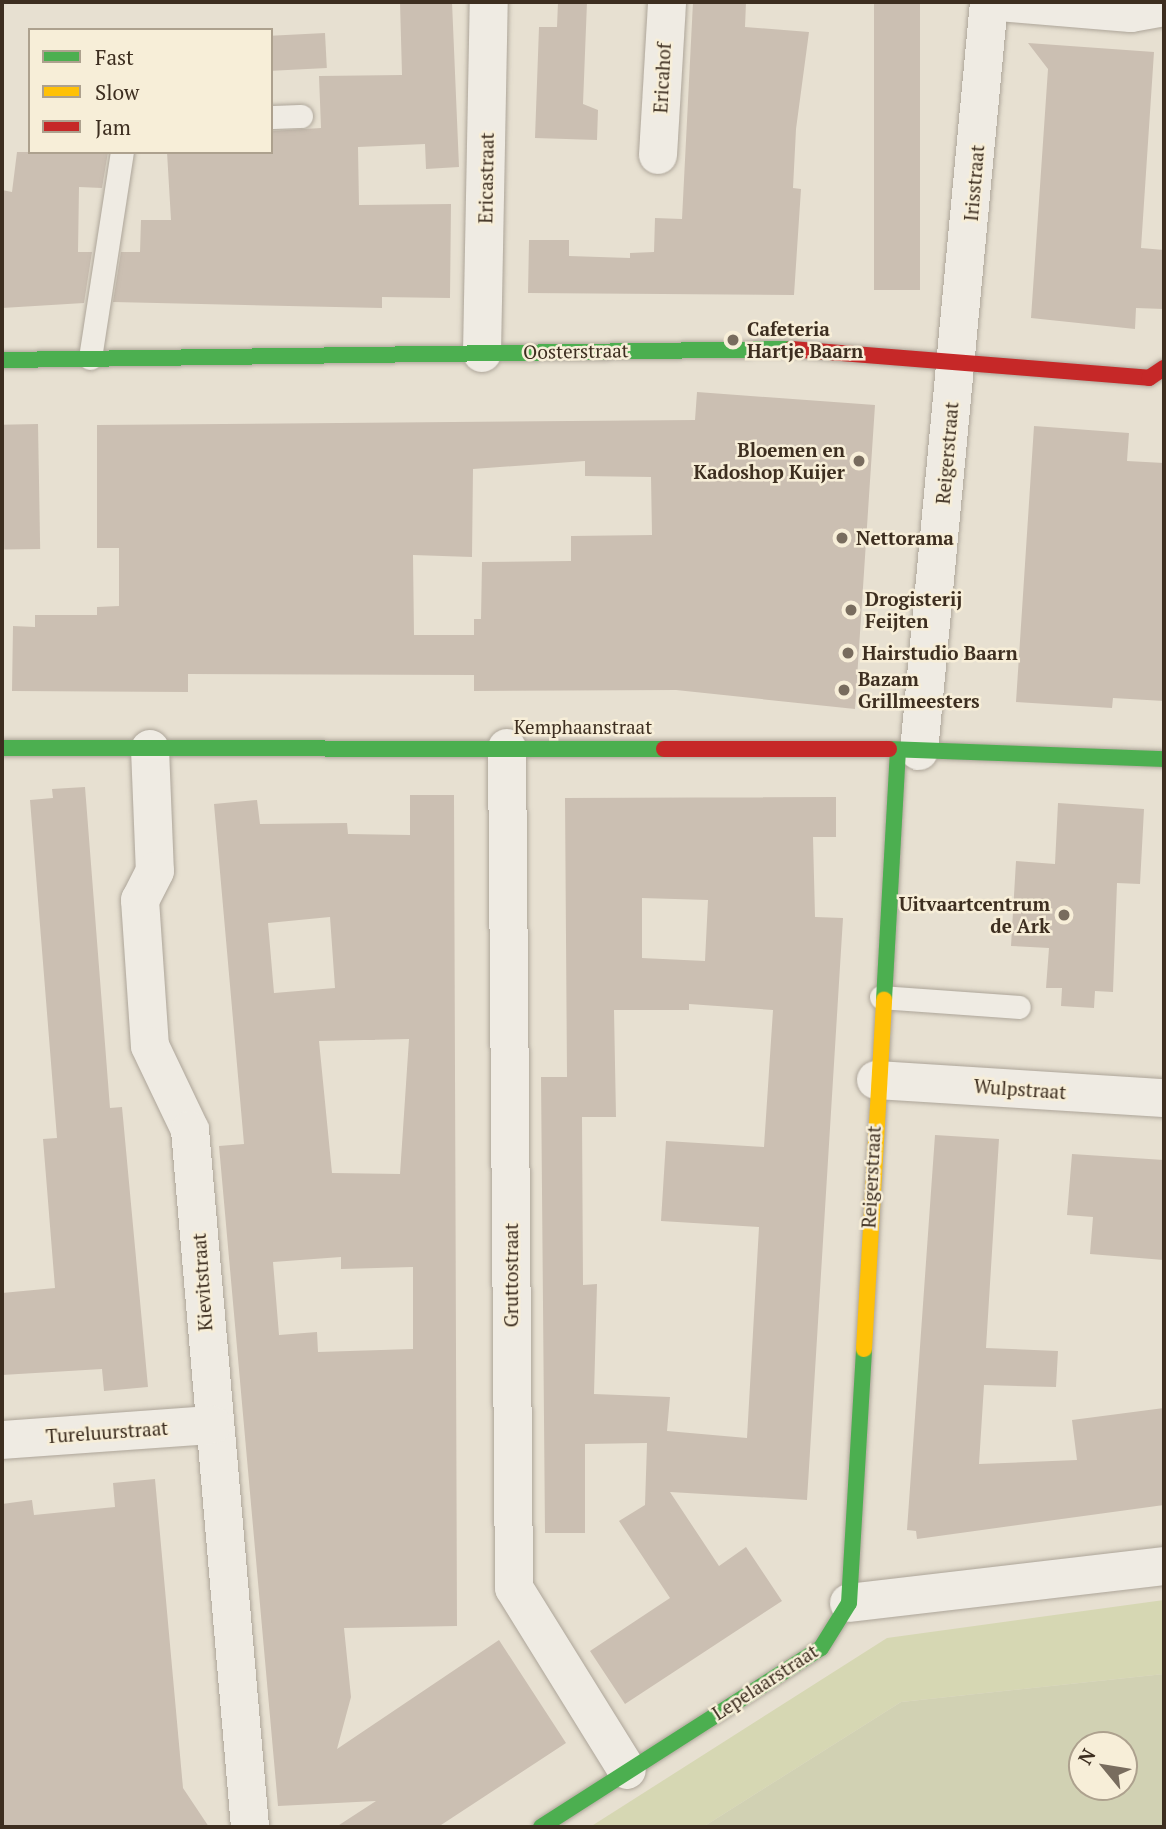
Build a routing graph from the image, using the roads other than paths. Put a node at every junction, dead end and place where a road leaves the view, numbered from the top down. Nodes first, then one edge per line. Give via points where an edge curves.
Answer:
1 (489, 2) edge
2 (667, 2) edge
3 (989, 2) edge
4 (999, 2) edge
5 (1164, 7) edge
6 (301, 116) dead end
7 (273, 117) edge
8 (122, 154) edge
9 (658, 155) dead end
10 (482, 354) junction
11 (90, 358) junction
12 (2, 360) edge
13 (955, 364) junction
14 (1159, 379) edge
15 (2, 748) edge
16 (150, 748) junction
17 (507, 748) junction
18 (909, 751) junction
19 (1164, 760) edge
20 (881, 997) junction
21 (1019, 1007) dead end
22 (876, 1080) junction
23 (1164, 1098) edge
24 (212, 1424) junction
25 (2, 1440) edge
26 (1164, 1566) edge
27 (849, 1603) junction
28 (627, 1770) junction
29 (250, 1827) edge
30 (541, 1827) edge

1 - 10 street, Ericastraat
2 - 9 street, Ericahof
3 - 13 street, Irisstraat
4 - 5 street via 1131,13
6 - 7 lane
8 - 11 lane
10 - 11 street, Oosterstraat
10 - 13 street, Oosterstraat via 767,347
11 - 12 street, Oosterstraat
13 - 14 street, Oosterstraat
13 - 18 street, Reigerstraat
15 - 16 street, Kemphaanstraat
16 - 17 street, Kemphaanstraat
16 - 24 street, Kievitstraat via 155,871 140,900 150,1046 190,1130
17 - 18 street, Kemphaanstraat
17 - 28 street, Gruttostraat via 514,1588
18 - 19 street, Kemphaanstraat
18 - 20 street, Reigerstraat
20 - 21 lane
20 - 22 street, Reigerstraat
22 - 23 street, Wulpstraat
22 - 27 street, Reigerstraat
24 - 25 street, Tureluurstraat
24 - 29 street, Kievitstraat
26 - 27 street
27 - 28 street, Lepelaarstraat via 821,1648
28 - 30 street, Lepelaarstraat

